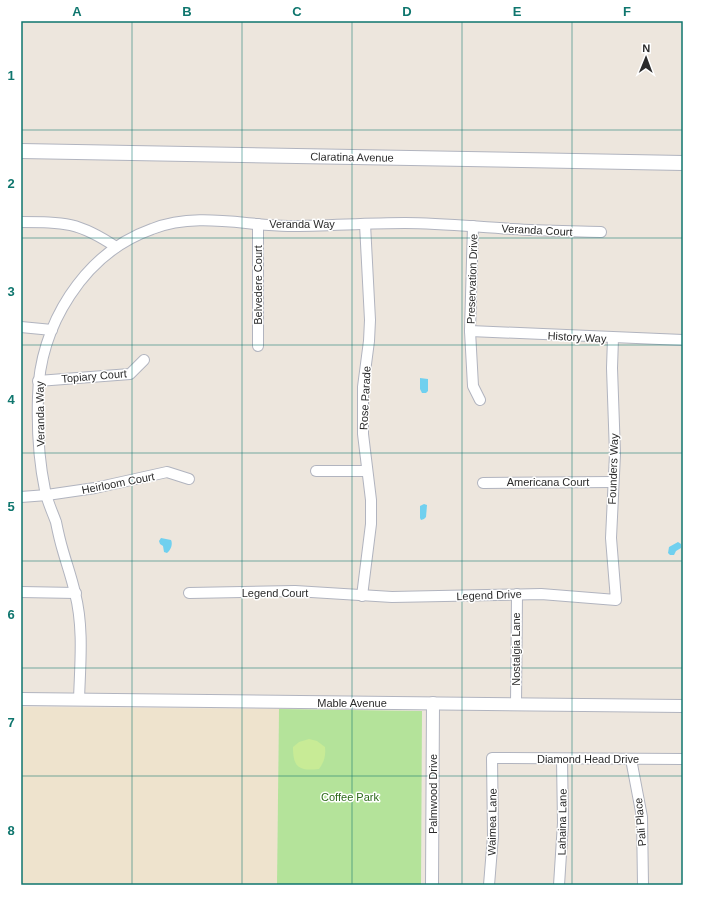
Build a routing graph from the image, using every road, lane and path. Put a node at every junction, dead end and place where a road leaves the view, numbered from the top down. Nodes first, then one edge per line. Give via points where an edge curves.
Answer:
1 (21, 151) edge
2 (683, 163) edge
3 (21, 222) edge
4 (258, 224) junction
5 (365, 224) junction
6 (473, 226) junction
7 (601, 232) dead end
8 (116, 247) junction
9 (21, 327) edge
10 (52, 330) junction
11 (470, 331) junction
12 (613, 338) junction
13 (683, 340) edge
14 (258, 346) dead end
15 (144, 360) dead end
16 (38, 381) junction
17 (480, 400) dead end
18 (316, 471) dead end
19 (367, 471) junction
20 (189, 479) dead end
21 (613, 482) junction
22 (484, 483) dead end
23 (47, 496) junction
24 (21, 497) edge
25 (21, 592) edge
26 (76, 593) junction
27 (189, 593) dead end
28 (516, 594) junction
29 (362, 596) junction
30 (616, 600) joint
31 (21, 699) edge
32 (79, 700) junction
33 (433, 703) junction
34 (516, 704) junction
35 (683, 706) edge
36 (492, 758) joint
37 (562, 759) junction
38 (683, 759) edge
39 (631, 760) junction
40 (432, 885) edge
41 (489, 885) edge
42 (559, 885) edge
43 (643, 885) edge

1 - 2 main road, Claratina Avenue
3 - 8 street via 72,224 98,235
4 - 5 street, Veranda Way
4 - 8 street, Veranda Way via 190,220 152,228
4 - 14 street, Belvedere Court
5 - 6 street, Veranda Way
5 - 19 street, Rose Parade via 370,320 362,410
6 - 7 street, Veranda Court
6 - 11 street, Preservation Drive
8 - 10 street, Veranda Way via 96,263 76,285
9 - 10 street
10 - 16 street, Veranda Way
11 - 12 street, History Way
11 - 17 street, Preservation Drive via 473,386
12 - 13 street, History Way
12 - 21 street, Founders Way
15 - 16 street, Topiary Court via 130,374
16 - 23 street, Veranda Way via 39,439
18 - 19 street
19 - 29 street, Rose Parade via 371,524
20 - 23 street, Heirloom Court via 167,472 120,484
21 - 22 street, Americana Court
21 - 30 street, Founders Way via 610,538
23 - 24 street, Heirloom Court
23 - 26 street, Veranda Way
25 - 26 street
26 - 32 street, Veranda Way via 81,634
27 - 29 street, Legend Court via 295,592
28 - 29 street, Legend Drive
28 - 30 street, Legend Drive
28 - 34 street, Nostalgia Lane
31 - 32 street, Mable Avenue
32 - 33 street, Mable Avenue
33 - 34 street, Mable Avenue
33 - 40 street, Palmwood Drive
34 - 35 street, Mable Avenue
36 - 37 street, Diamond Head Drive
36 - 41 street, Waimea Lane via 493,836
37 - 39 street, Diamond Head Drive
37 - 42 street, Lahaina Lane via 563,823
38 - 39 street, Diamond Head Drive
39 - 43 street, Pali Place via 642,817

